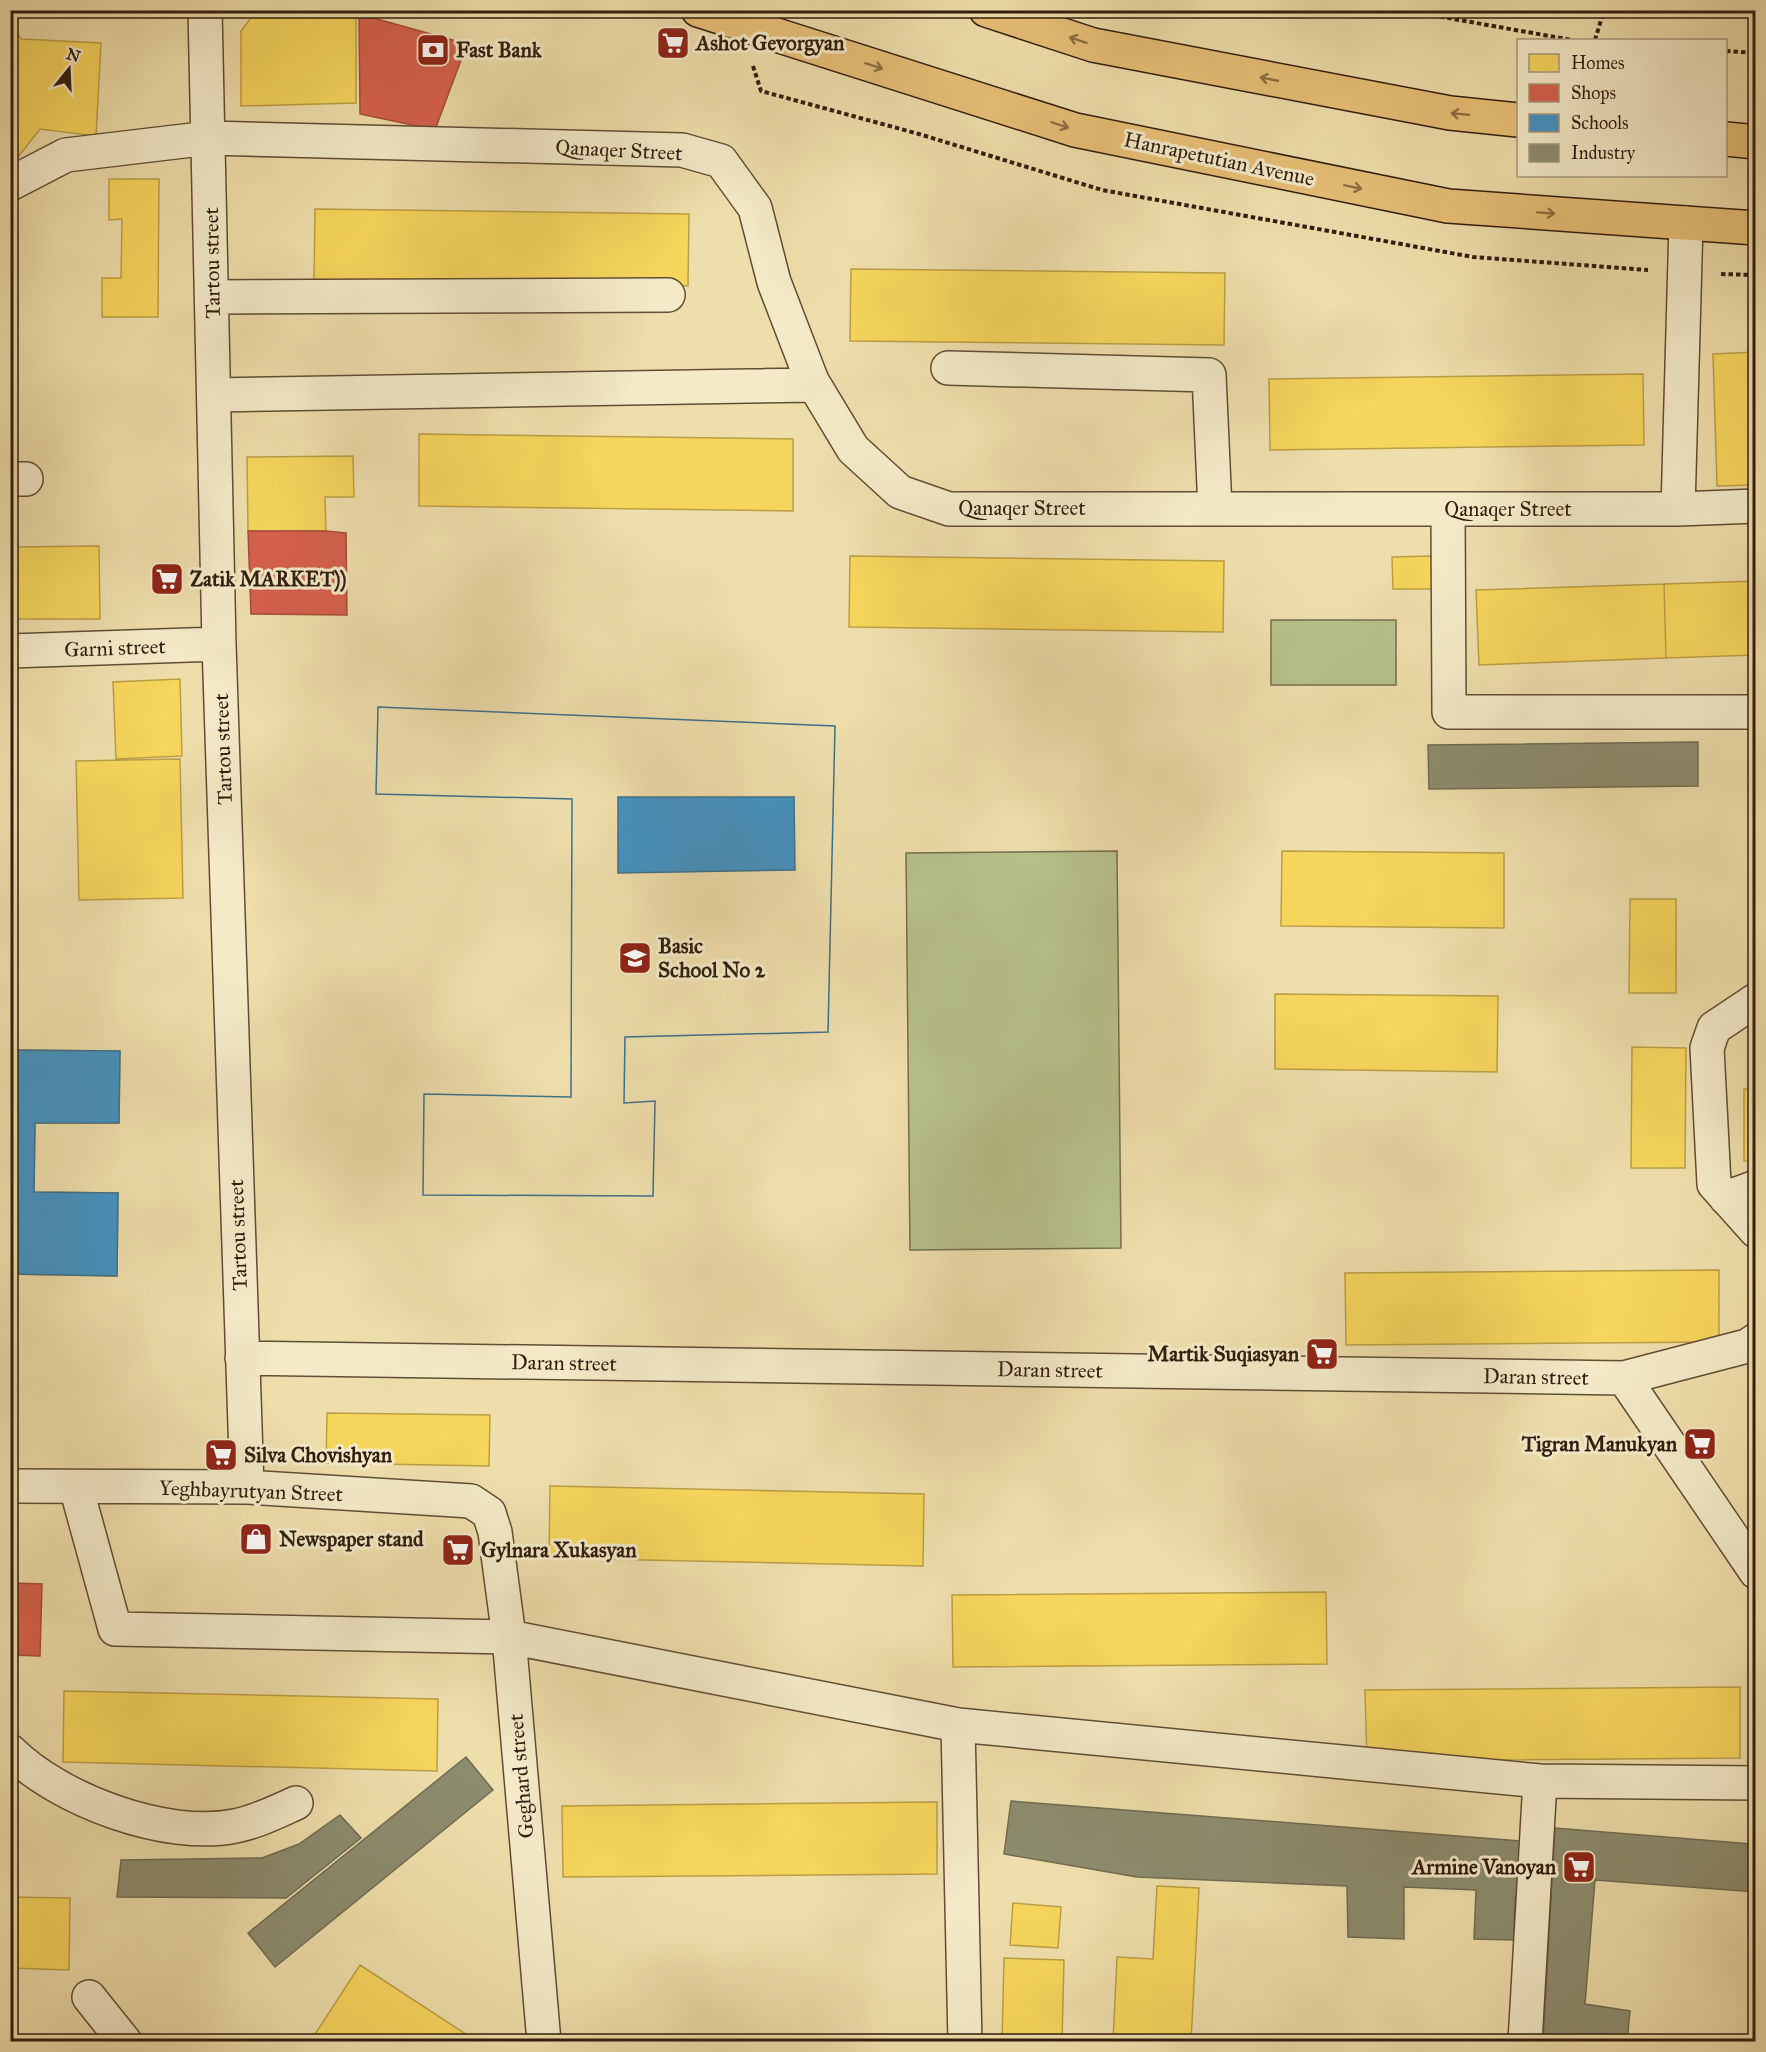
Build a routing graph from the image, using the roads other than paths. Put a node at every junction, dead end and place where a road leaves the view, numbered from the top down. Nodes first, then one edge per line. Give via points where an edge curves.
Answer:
1 (205, 10) edge
2 (698, 10) edge
3 (986, 10) edge
4 (1517, 120) edge
5 (209, 138) junction
6 (1727, 140) edge
7 (1755, 142) edge
8 (10, 184) edge
9 (1686, 223) junction
10 (1755, 228) edge
11 (668, 295) dead end
12 (212, 297) junction
13 (948, 368) dead end
14 (813, 385) junction
15 (214, 395) junction
16 (1755, 506) edge
17 (1215, 508) junction
18 (1448, 509) junction
19 (1678, 509) junction
20 (219, 644) junction
21 (10, 651) edge
22 (1755, 712) edge
23 (1755, 1000) edge
24 (1741, 1193) edge
25 (1755, 1232) edge
26 (1755, 1340) edge
27 (242, 1358) junction
28 (1624, 1378) junction
29 (10, 1486) edge
30 (76, 1487) junction
31 (247, 1487) junction
32 (489, 1513) joint
33 (1755, 1572) edge
34 (510, 1637) junction
35 (958, 1725) junction
36 (10, 1751) edge
37 (1540, 1781) junction
38 (1755, 1783) edge
39 (296, 1803) dead end
40 (89, 1997) dead end
41 (124, 2042) edge
42 (544, 2042) edge
43 (965, 2042) edge
44 (1526, 2042) edge

1 - 5 street, Tartou street
2 -> 9 main road, Hanrapetutian Avenue via 1075,130 1448,206
4 -> 3 main road via 1450,114 1093,45
5 - 8 street, Qanaqer Street via 66,155
5 - 12 street, Tartou street
5 - 14 street, Qanaqer Street via 682,150 721,161 755,208 774,282
6 - 7 main road
9 - 10 main road, Hanrapetutian Avenue
9 - 19 street
11 - 12 street
12 - 15 street, Tartou street
13 - 17 street via 1209,375
14 - 15 street
14 - 17 street, Qanaqer Street via 861,457 900,492 949,508
15 - 20 street, Tartou street
16 - 19 street, Qanaqer Street
17 - 18 street, Qanaqer Street
18 - 19 street, Qanaqer Street
18 - 22 street via 1449,712
20 - 21 street, Garni street
20 - 27 street, Tartou street
23 - 24 street via 1714,1029 1707,1048 1714,1184
24 - 25 street
26 - 28 street, Daran street via 1747,1346
27 - 28 street, Daran street
27 - 31 street, Tartou street
28 - 33 street
29 - 30 street, Yeghbayrutyan Street
30 - 31 street, Yeghbayrutyan Street
30 - 34 street via 115,1629
31 - 32 street, Yeghbayrutyan Street via 471,1501
32 - 34 street, Geghard street
34 - 35 street
34 - 42 street, Geghard street
35 - 37 street
35 - 43 street
36 - 39 street via 26,1766 80,1798 161,1824 234,1827
37 - 38 street
37 - 44 street
40 - 41 street

